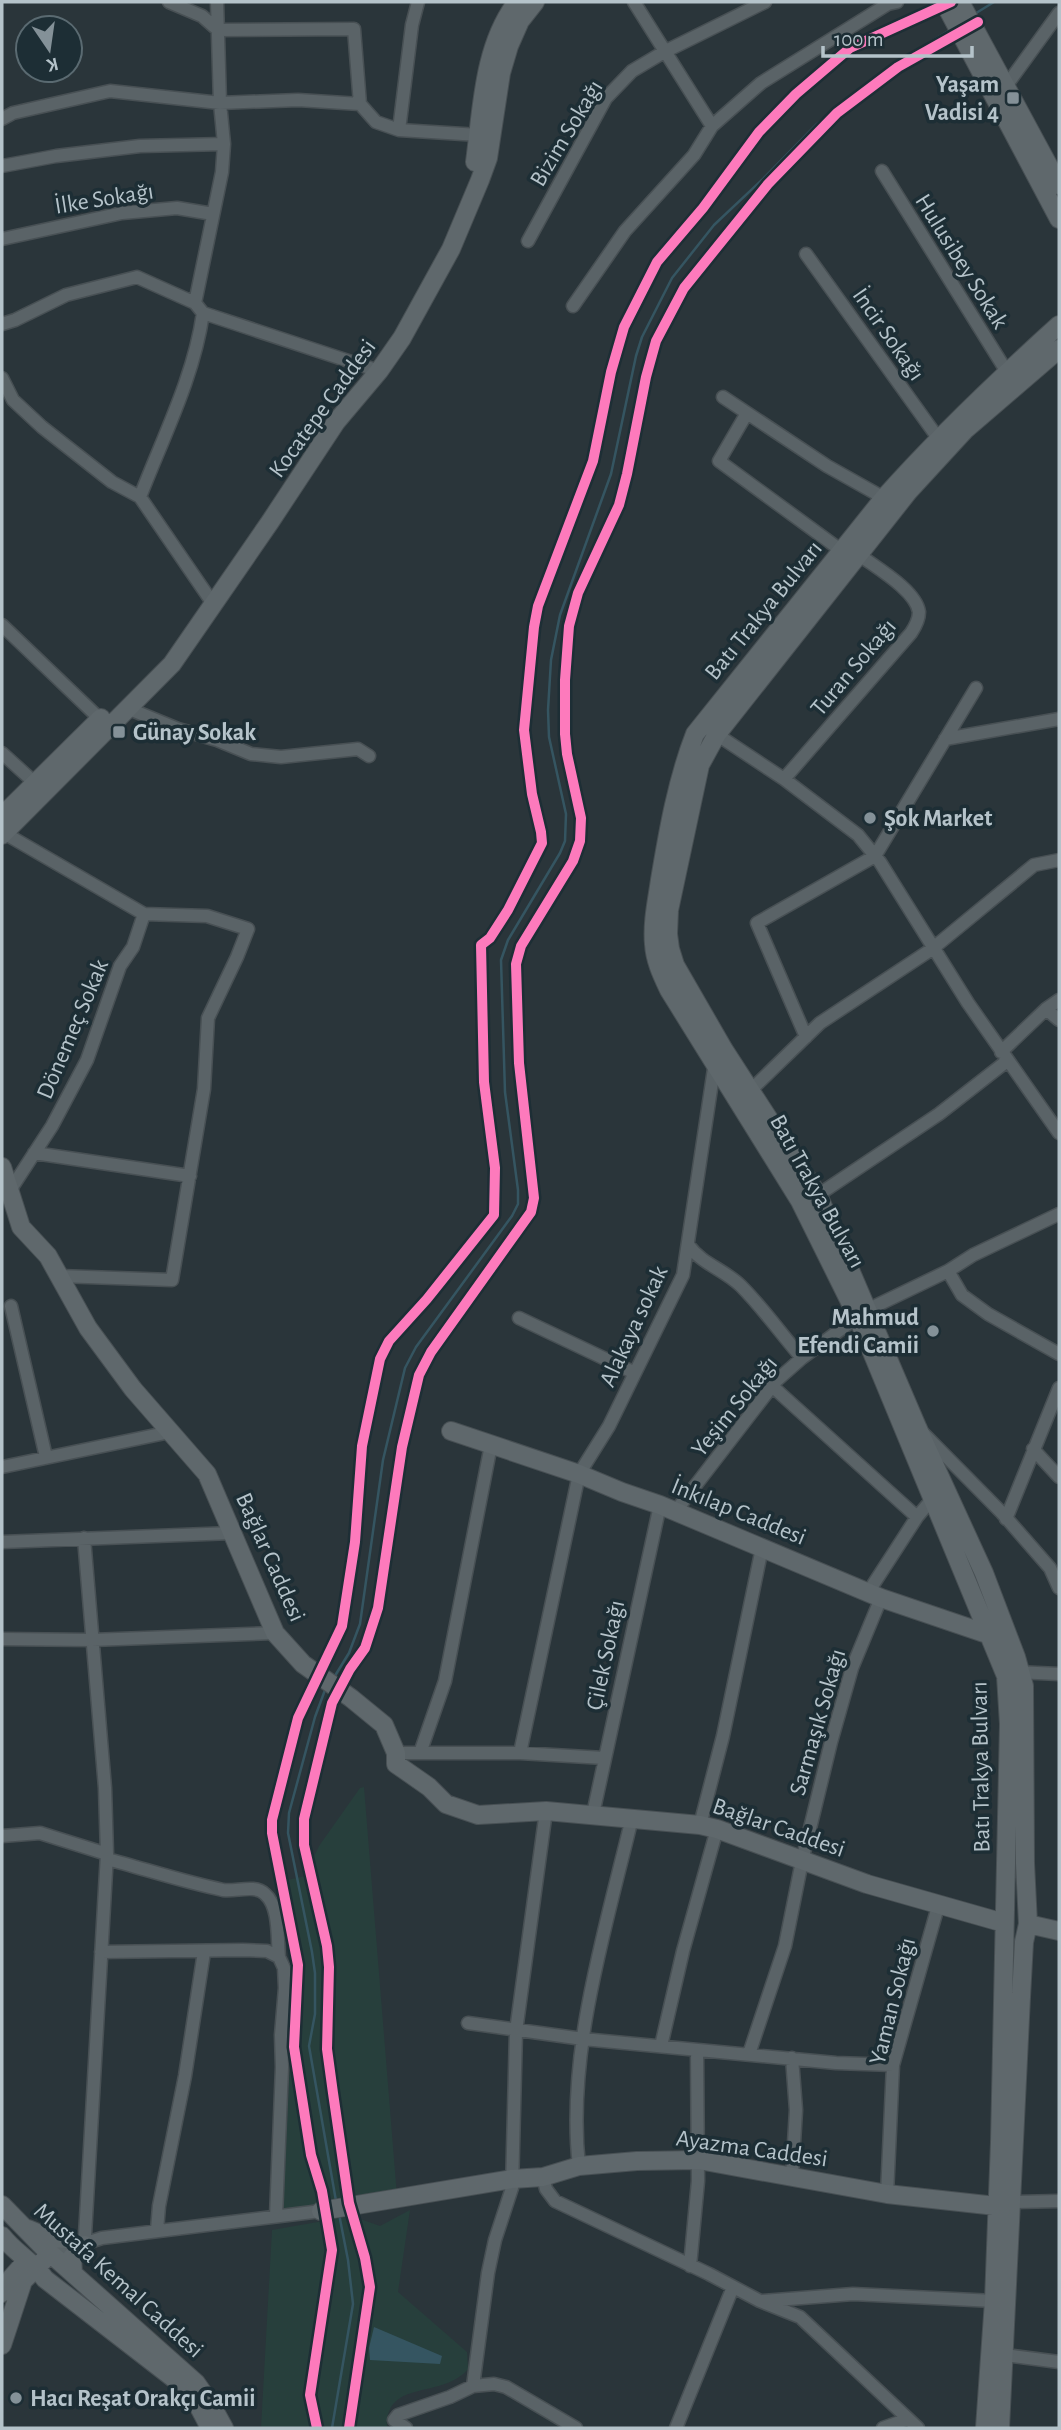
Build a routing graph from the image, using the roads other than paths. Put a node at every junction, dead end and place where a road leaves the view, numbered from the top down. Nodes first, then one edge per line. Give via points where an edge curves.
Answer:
1 (169, 2) edge
2 (217, 2) edge
3 (418, 2) edge
4 (517, 2) edge
5 (535, 2) edge
6 (634, 2) edge
7 (765, 2) edge
8 (897, 2) edge
9 (944, 2) edge
10 (961, 13) edge
11 (1059, 13) edge
12 (218, 30) junction
13 (664, 52) junction
14 (1006, 86) junction
15 (220, 103) junction
16 (360, 104) junction
17 (2, 119) edge
18 (712, 126) junction
19 (399, 130) junction
20 (485, 136) junction
21 (225, 144) junction
22 (2, 166) edge
23 (882, 171) dead end
24 (1059, 185) edge
25 (213, 214) junction
26 (1059, 219) edge
27 (2, 239) edge
28 (528, 241) dead end
29 (806, 254) dead end
30 (194, 303) junction
31 (573, 306) dead end
32 (204, 313) junction
33 (2, 324) edge
34 (1059, 325) edge
35 (1059, 349) edge
36 (379, 371) junction
37 (1007, 372) junction
38 (2, 378) edge
39 (723, 397) dead end
40 (747, 413) junction
41 (938, 438) junction
42 (139, 497) junction
43 (884, 498) junction
44 (850, 553) junction
45 (214, 605) junction
46 (2, 625) edge
47 (193, 632) junction
48 (976, 688) dead end
49 (127, 708) junction
50 (100, 719) junction
51 (1059, 719) edge
52 (710, 730) junction
53 (945, 739) junction
54 (2, 753) edge
55 (369, 756) dead end
56 (784, 779) junction
57 (35, 783) junction
58 (2, 828) edge
59 (875, 856) junction
60 (1059, 860) edge
61 (144, 914) junction
62 (932, 949) junction
63 (1059, 1000) edge
64 (1046, 1009) junction
65 (1059, 1020) edge
66 (806, 1037) junction
67 (1004, 1057) junction
68 (715, 1062) junction
69 (751, 1090) junction
70 (1059, 1133) edge
71 (34, 1153) junction
72 (2, 1167) edge
73 (190, 1176) junction
74 (9, 1192) junction
75 (818, 1195) junction
76 (800, 1201) junction
77 (1059, 1214) edge
78 (689, 1246) junction
79 (948, 1271) junction
80 (59, 1276) junction
81 (11, 1306) dead end
82 (862, 1313) junction
83 (519, 1318) dead end
84 (1059, 1354) edge
85 (802, 1358) junction
86 (635, 1373) junction
87 (772, 1386) junction
88 (1059, 1388) edge
89 (918, 1429) junction
90 (451, 1431) dead end
91 (170, 1432) junction
92 (491, 1445) junction
93 (1033, 1449) junction
94 (46, 1457) junction
95 (2, 1466) edge
96 (579, 1474) junction
97 (1059, 1477) edge
98 (933, 1498) junction
99 (668, 1508) junction
100 (918, 1517) junction
101 (1006, 1519) junction
102 (232, 1533) junction
103 (84, 1538) junction
104 (2, 1542) edge
105 (762, 1548) junction
106 (1059, 1588) edge
107 (875, 1594) junction
108 (275, 1633) junction
109 (990, 1635) junction
110 (1008, 1635) junction
111 (2, 1640) edge
112 (92, 1640) junction
113 (1012, 1672) junction
114 (1059, 1674) edge
115 (396, 1753) junction
116 (420, 1753) junction
117 (520, 1753) junction
118 (604, 1758) junction
119 (546, 1811) junction
120 (593, 1814) junction
121 (632, 1818) junction
122 (709, 1827) junction
123 (2, 1836) edge
124 (107, 1856) junction
125 (802, 1861) junction
126 (939, 1903) junction
127 (1004, 1923) junction
128 (1028, 1924) junction
129 (1059, 1931) edge
130 (101, 1952) junction
131 (204, 1952) junction
132 (279, 1957) junction
133 (468, 2023) dead end
134 (516, 2031) junction
135 (583, 2039) junction
136 (660, 2046) junction
137 (698, 2050) junction
138 (750, 2054) junction
139 (792, 2058) junction
140 (893, 2066) junction
141 (699, 2160) junction
142 (579, 2165) junction
143 (792, 2176) junction
144 (543, 2177) junction
145 (512, 2179) junction
146 (887, 2194) junction
147 (1059, 2201) edge
148 (1004, 2204) junction
149 (2, 2206) edge
150 (321, 2211) joint
151 (276, 2216) junction
152 (21, 2226) junction
153 (158, 2230) junction
154 (4, 2239) edge
155 (65, 2239) junction
156 (91, 2239) junction
157 (47, 2250) junction
158 (31, 2263) junction
159 (690, 2266) junction
160 (73, 2273) junction
161 (5, 2287) edge
162 (733, 2287) junction
163 (760, 2301) junction
164 (994, 2301) junction
165 (2, 2345) edge
166 (1005, 2356) junction
167 (1059, 2362) edge
168 (473, 2386) junction
169 (908, 2419) junction
170 (394, 2424) edge
171 (210, 2428) edge
172 (224, 2428) edge
173 (406, 2428) edge
174 (576, 2428) edge
175 (676, 2428) edge
176 (883, 2428) edge
177 (918, 2428) edge
178 (985, 2428) edge
179 (1000, 2428) edge

1 - 12 street via 202,16
2 - 12 street
3 - 19 street
4 - 20 main road, Kocatepe Caddesi via 491,60
5 - 20 main road, Kocatepe Caddesi via 509,46
6 - 13 street
7 - 13 street, Bizim Sokağı
8 - 18 street via 761,83
9 - 10 main road
10 - 14 main road
10 - 26 main road
11 - 14 street
12 - 15 street
12 - 16 street via 354,29
13 - 18 street
13 - 28 street, Bizim Sokağı via 632,71 606,98
14 - 24 main road
15 - 16 street via 298,100
15 - 17 street via 110,91
15 - 21 street
16 - 19 street via 376,122
18 - 31 street via 694,155 625,232
19 - 20 street
20 - 36 main road, Kocatepe Caddesi via 484,170 438,274
21 - 22 street via 141,146
21 - 25 street
23 - 37 street, Hulusibey Sokak
25 - 27 street, İlke Sokağı via 177,208 122,214
25 - 30 street
29 - 41 street, İncir Sokağı
30 - 32 street
30 - 33 street via 137,276 66,295
32 - 36 street
32 - 42 street via 172,419
34 - 37 main road, Batı Trakya Bulvarı
35 - 44 main road, Batı Trakya Bulvarı via 964,430
36 - 45 main road, Kocatepe Caddesi via 336,422
37 - 41 main road, Batı Trakya Bulvarı
38 - 42 street via 13,400 42,427 111,482
39 - 40 street
40 - 43 street
40 - 44 street, Turan Sokağı via 719,461
41 - 43 main road, Batı Trakya Bulvarı
42 - 45 street
43 - 44 main road, Batı Trakya Bulvarı
44 - 52 main road, Batı Trakya Bulvarı
44 - 56 street, Turan Sokağı via 907,590 919,615 911,634
45 - 47 main road, Kocatepe Caddesi
46 - 50 street
47 - 49 main road, Kocatepe Caddesi via 172,664
47 - 50 main road, Kocatepe Caddesi
48 - 53 street
49 - 55 street via 251,754 281,757 358,749
49 - 58 main road, Kocatepe Caddesi
50 - 57 main road, Kocatepe Caddesi
51 - 53 street
52 - 56 street
52 - 68 main road, Batı Trakya Bulvarı via 695,734 686,759 664,856 653,943 669,990
52 - 69 main road, Batı Trakya Bulvarı via 669,910 668,934 675,965
53 - 59 street
54 - 57 street
56 - 59 street via 858,835
57 - 58 main road, Kocatepe Caddesi
58 - 61 street
59 - 62 street
59 - 66 street via 757,923
60 - 62 street via 1034,865
61 - 71 street, Dönemeç Sokak via 133,947 120,965 87,1060
61 - 73 street via 207,916 248,929 208,1018 204,1089
62 - 66 street
62 - 67 street
63 - 64 street
64 - 65 street
64 - 67 street
66 - 69 street
67 - 70 street
67 - 75 street via 939,1114
68 - 76 main road, Batı Trakya Bulvarı
68 - 78 street, Alakaya sokak
69 - 75 main road, Batı Trakya Bulvarı
71 - 73 street
71 - 74 street, Dönemeç Sokak
72 - 74 main road, Bağlar Caddesi
73 - 80 street via 172,1280
74 - 80 main road, Bağlar Caddesi via 21,1227 48,1255
75 - 76 street
75 - 82 main road, Batı Trakya Bulvarı
76 - 82 main road, Batı Trakya Bulvarı
77 - 79 street, Yeşim Sokağı
78 - 85 street via 697,1257 740,1286
78 - 86 street, Alakaya sokak via 683,1275
79 - 82 street, Yeşim Sokağı
79 - 84 street via 962,1295
80 - 91 main road, Bağlar Caddesi via 88,1328
81 - 94 street
82 - 85 street, Yeşim Sokağı
82 - 89 main road, Batı Trakya Bulvarı
82 - 98 main road, Batı Trakya Bulvarı
83 - 86 street
85 - 87 street, Yeşim Sokağı
86 - 96 street, Alakaya sokak
87 - 99 street, Yeşim Sokağı
87 - 100 street
88 - 93 street
89 - 101 street
89 - 110 main road, Batı Trakya Bulvarı
90 - 92 main road, İnkılap Caddesi
91 - 94 street
91 - 102 main road, Bağlar Caddesi via 207,1474
92 - 96 main road, İnkılap Caddesi
92 - 116 street via 445,1681
93 - 97 street
93 - 101 street
94 - 95 street
96 - 99 main road, İnkılap Caddesi
96 - 117 street
98 - 100 street, Sarmaşık Sokağı
98 - 109 main road, Batı Trakya Bulvarı
99 - 105 main road, İnkılap Caddesi
99 - 118 street, Çilek Sokağı
100 - 107 street, Sarmaşık Sokağı
101 - 106 street via 1050,1568
102 - 103 street
102 - 108 main road, Bağlar Caddesi
103 - 104 street
103 - 112 street
105 - 107 main road, İnkılap Caddesi
105 - 122 street
107 - 109 main road, İnkılap Caddesi
107 - 125 street, Sarmaşık Sokağı
108 - 112 street
108 - 115 main road, Bağlar Caddesi via 313,1672 384,1726
109 - 110 main road, İnkılap Caddesi
109 - 113 main road, Batı Trakya Bulvarı
110 - 113 main road, Batı Trakya Bulvarı
111 - 112 street
112 - 124 street
113 - 114 street
113 - 127 main road, Batı Trakya Bulvarı
113 - 128 main road, Batı Trakya Bulvarı via 1024,1686
115 - 116 street
115 - 119 main road, Bağlar Caddesi via 396,1764 446,1804 478,1815
116 - 117 street
117 - 118 street
118 - 120 street, Çilek Sokağı
119 - 120 main road, Bağlar Caddesi
119 - 134 street
120 - 121 main road, Bağlar Caddesi
121 - 122 main road, Bağlar Caddesi
121 - 135 street
122 - 125 main road, Bağlar Caddesi
122 - 136 street
123 - 124 street via 40,1833
124 - 130 street
124 - 132 street via 207,1886 263,1891 271,1900
125 - 126 main road, Bağlar Caddesi
125 - 138 street, Sarmaşık Sokağı via 785,1946
126 - 127 main road, Bağlar Caddesi
126 - 140 street, Yaman Sokağı
127 - 128 main road via 1017,1911 1027,1917
127 - 148 main road, Batı Trakya Bulvarı via 1000,2142
128 - 129 main road
128 - 148 main road, Batı Trakya Bulvarı
130 - 131 street
130 - 156 street via 86,2180
131 - 132 street via 267,1951
131 - 153 street
132 - 151 street via 285,1988
133 - 134 street
134 - 135 street
134 - 145 street
135 - 136 street
135 - 142 street via 575,2133
136 - 137 street
137 - 138 street
137 - 141 street
138 - 139 street
139 - 140 street
139 - 143 street via 796,2110
140 - 146 street, Yaman Sokağı
141 - 142 main road, Ayazma Caddesi
141 - 143 main road, Ayazma Caddesi
141 - 159 street
142 - 144 main road, Ayazma Caddesi
143 - 146 main road, Ayazma Caddesi
144 - 145 main road, Ayazma Caddesi
144 - 159 street via 555,2201
145 - 150 main road, Ayazma Caddesi
145 - 168 street via 488,2273
146 - 148 main road, Ayazma Caddesi
147 - 148 street
148 - 164 main road, Batı Trakya Bulvarı
148 - 166 main road, Batı Trakya Bulvarı
149 - 152 main road, Mustafa Kemal Caddesi
150 - 151 street
151 - 153 street
152 - 155 main road
152 - 157 main road, Mustafa Kemal Caddesi
153 - 156 street
154 - 158 main road, Mustafa Kemal Caddesi
154 - 161 main road via 13,2263
155 - 156 street
155 - 157 street
156 - 157 street
156 - 160 main road via 72,2257
157 - 158 main road
157 - 160 main road, Mustafa Kemal Caddesi
158 - 161 main road
158 - 165 main road
158 - 171 main road, Mustafa Kemal Caddesi via 45,2279 177,2381
159 - 162 street
160 - 172 main road, Mustafa Kemal Caddesi via 196,2384
162 - 163 street
162 - 175 street
163 - 164 street via 853,2294
163 - 169 street via 800,2316
164 - 178 main road, Batı Trakya Bulvarı
166 - 167 street
166 - 179 main road, Batı Trakya Bulvarı
168 - 170 street via 398,2415
168 - 174 street via 506,2387
169 - 176 street
169 - 177 street
170 - 173 street

